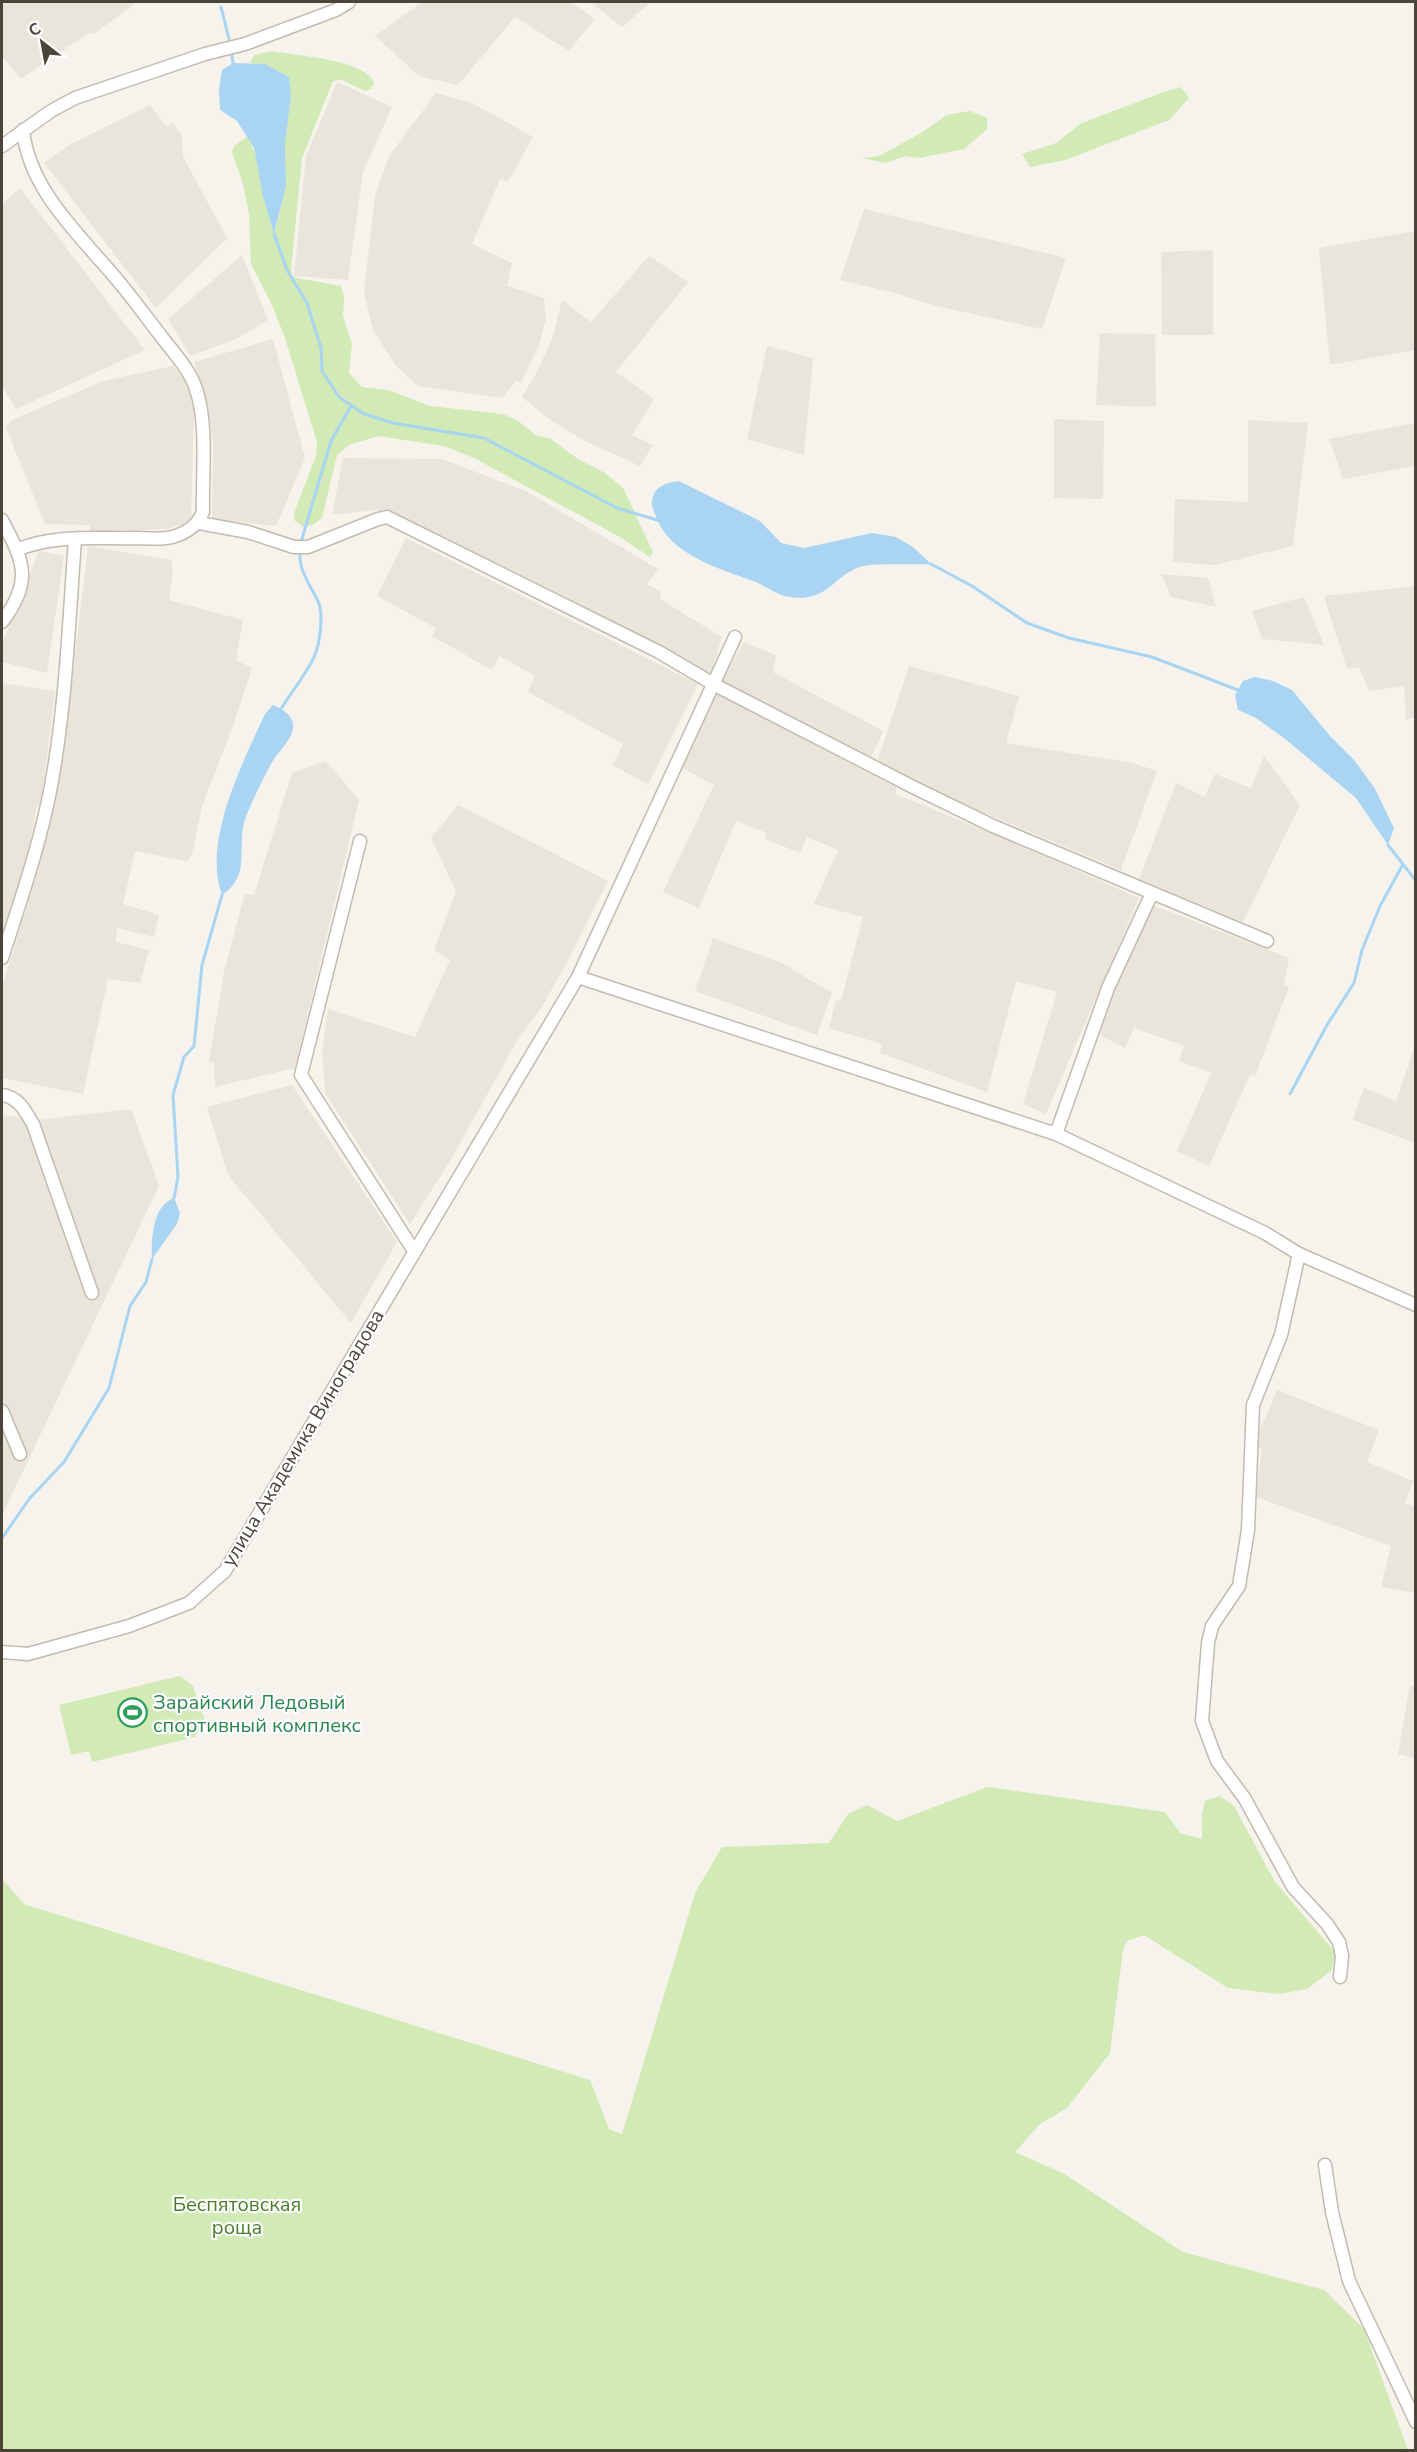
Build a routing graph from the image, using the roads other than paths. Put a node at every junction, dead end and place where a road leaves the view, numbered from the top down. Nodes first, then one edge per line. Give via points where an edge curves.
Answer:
1 (349, 2) edge
2 (23, 130) junction
3 (2, 146) edge
4 (2, 520) edge
5 (199, 523) junction
6 (75, 540) junction
7 (17, 550) junction
8 (2, 622) edge
9 (735, 637) dead end
10 (715, 685) junction
11 (360, 841) dead end
12 (1152, 893) junction
13 (1267, 941) dead end
14 (2, 958) edge
15 (578, 977) junction
16 (2, 1095) edge
17 (1056, 1134) junction
18 (414, 1251) junction
19 (1299, 1254) junction
20 (92, 1293) dead end
21 (1416, 1305) edge
22 (2, 1411) edge
23 (20, 1454) dead end
24 (2, 1652) edge
25 (1341, 1977) dead end
26 (1325, 2165) dead end
27 (1416, 2422) edge

1 - 2 street via 245,44 75,98
2 - 3 street
2 - 5 street via 25,145 43,186 66,221 119,282 196,388 202,414 203,512
4 - 7 street
5 - 6 street via 169,538
5 - 10 street via 248,532 294,547 308,547 387,517 659,652
6 - 7 street via 32,543
6 - 14 street via 64,688 51,786
7 - 8 street via 24,575
9 - 10 street, улица Академика Виноградова
10 - 12 street via 993,826
10 - 15 street, улица Академика Виноградова
11 - 18 street via 301,1075
12 - 13 street
12 - 17 street via 1108,988
15 - 17 street
15 - 18 street, улица Академика Виноградова
16 - 20 street via 11,1096 33,1124
17 - 19 street via 1265,1233
18 - 24 street, улица Академика Виноградова via 225,1571 189,1603 129,1626 28,1654
19 - 21 street
19 - 25 street via 1281,1335 1253,1405 1248,1530 1239,1586 1212,1626 1202,1721 1217,1761 1245,1799 1293,1887 1339,1942
22 - 23 street
26 - 27 street via 1349,2281

